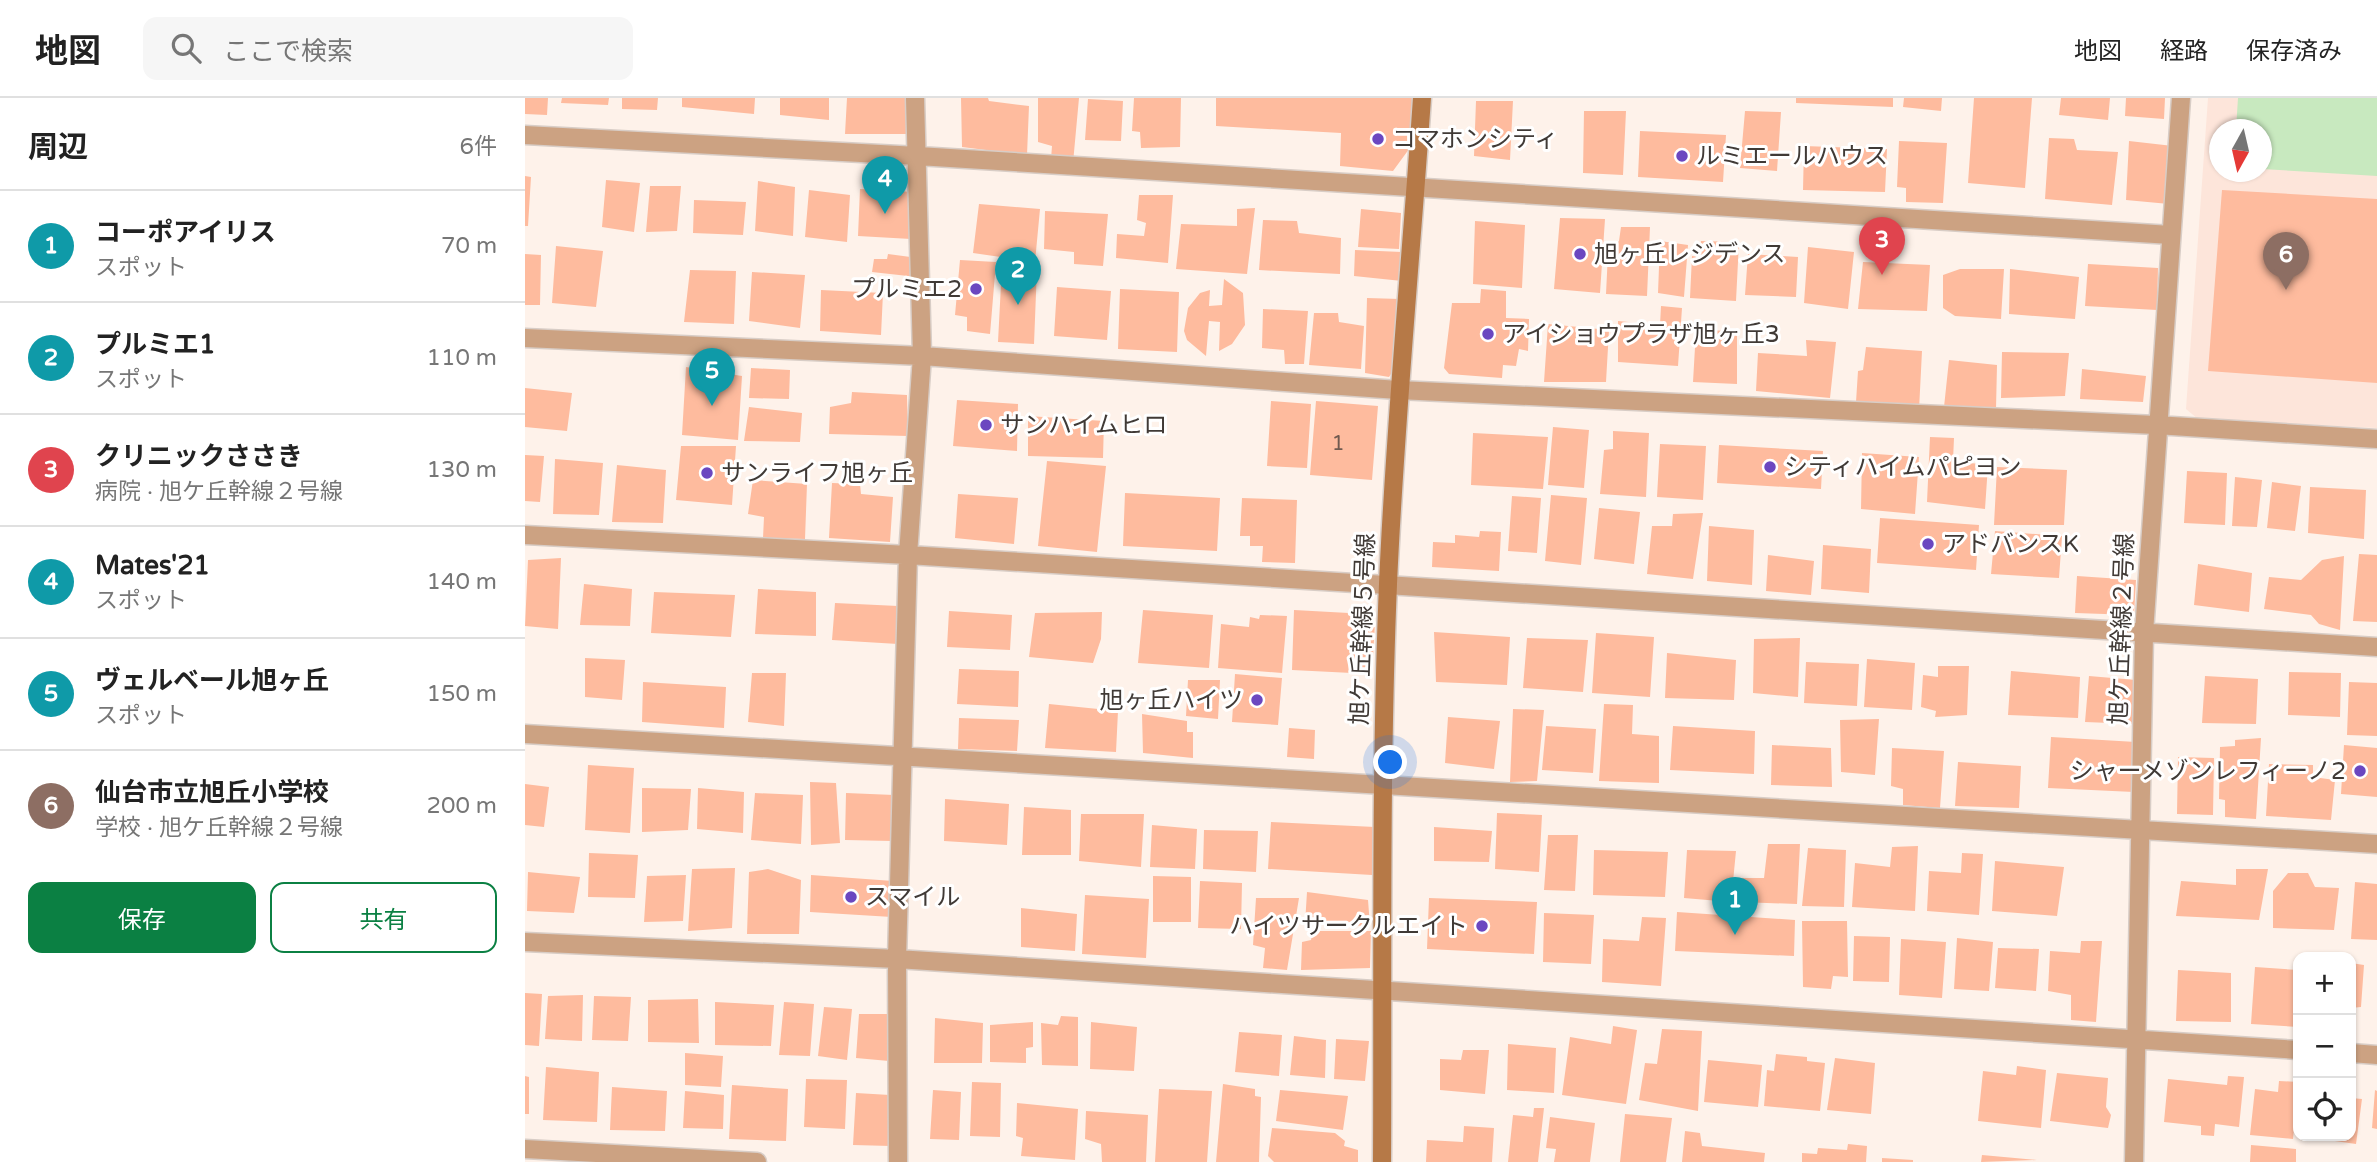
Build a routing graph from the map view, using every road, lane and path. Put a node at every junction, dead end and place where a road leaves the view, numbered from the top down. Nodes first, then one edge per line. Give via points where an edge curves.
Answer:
1 (915, 98) edge
2 (1422, 98) edge
3 (2181, 98) edge
4 (525, 135) edge
5 (918, 156) junction
6 (1416, 189) junction
7 (2171, 236) junction
8 (525, 338) edge
9 (922, 356) junction
10 (1398, 390) junction
11 (2156, 425) junction
12 (2377, 439) edge
13 (525, 535) edge
14 (908, 555) junction
15 (1388, 584) junction
16 (2144, 633) junction
17 (2377, 647) edge
18 (525, 734) edge
19 (904, 756) junction
20 (1383, 783) junction
21 (2141, 828) junction
22 (2377, 844) edge
23 (525, 942) edge
24 (897, 960) junction
25 (1383, 990) junction
26 (2137, 1041) junction
27 (2293, 1050) edge
28 (2356, 1053) edge
29 (2377, 1055) edge
30 (525, 1149) edge
31 (757, 1162) edge
32 (898, 1162) edge
33 (1382, 1162) edge
34 (2134, 1162) edge

1 - 5 street
2 - 6 street, 旭ケ丘幹線５号線
3 - 7 street, 旭ケ丘幹線２号線
4 - 5 street
5 - 6 street
5 - 9 street
6 - 7 street
6 - 10 street, 旭ケ丘幹線５号線
7 - 11 street, 旭ケ丘幹線２号線
8 - 9 street
9 - 10 street
9 - 14 street
10 - 11 street
10 - 15 street, 旭ケ丘幹線５号線
11 - 12 street
11 - 16 street, 旭ケ丘幹線２号線
13 - 14 street
14 - 15 street
14 - 19 street
15 - 16 street
15 - 20 street, 旭ケ丘幹線５号線
16 - 17 street
16 - 21 street, 旭ケ丘幹線２号線
18 - 19 street
19 - 20 street
19 - 24 street
20 - 21 street
20 - 25 street, 旭ケ丘幹線５号線
21 - 22 street
21 - 26 street, 旭ケ丘幹線２号線
23 - 24 street
24 - 25 street
24 - 32 street
25 - 26 street
25 - 33 street, 旭ケ丘幹線５号線
26 - 27 street
26 - 34 street, 旭ケ丘幹線２号線
28 - 29 street
30 - 31 street

